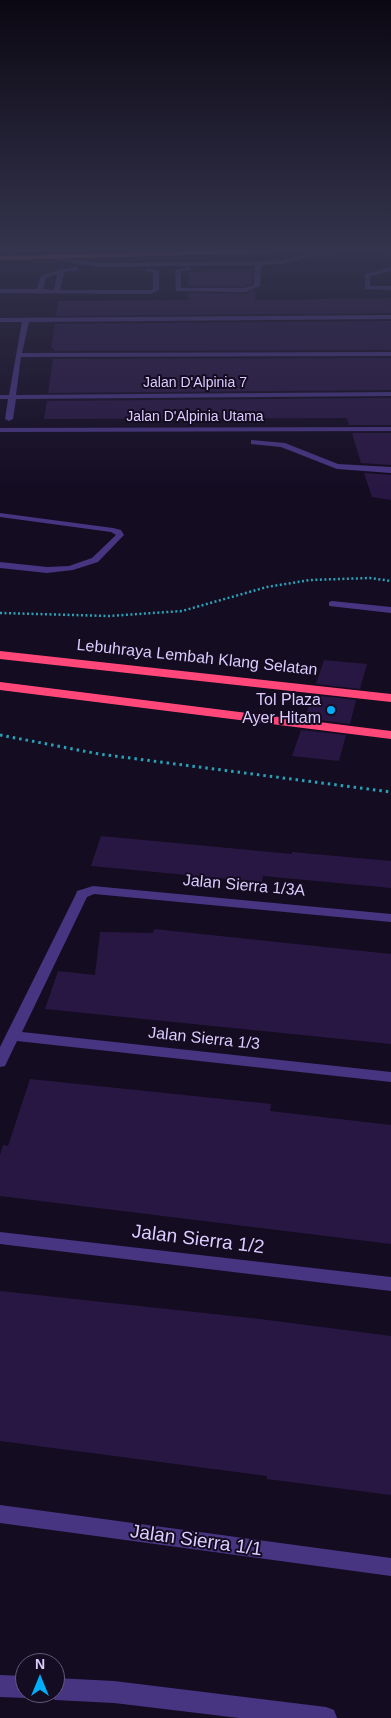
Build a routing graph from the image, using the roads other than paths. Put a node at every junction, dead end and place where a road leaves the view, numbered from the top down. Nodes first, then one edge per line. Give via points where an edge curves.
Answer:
1 (24, 329) edge
2 (391, 354) edge
3 (18, 355) junction
4 (391, 394) edge
5 (0, 397) edge
6 (12, 397) junction
7 (9, 419) dead end
8 (391, 429) edge
9 (0, 430) edge
10 (254, 442) dead end
11 (391, 470) edge
12 (0, 515) edge
13 (0, 564) edge
14 (332, 604) dead end
15 (391, 610) edge
16 (0, 655) edge
17 (0, 686) edge
18 (391, 698) edge
19 (391, 735) edge
20 (391, 918) edge
21 (12, 1036) junction
22 (0, 1062) edge
23 (391, 1077) edge
24 (0, 1238) edge
25 (391, 1284) edge
26 (0, 1514) edge
27 (391, 1567) edge
28 (0, 1686) edge
29 (15, 1687) edge
30 (65, 1690) edge
31 (326, 1718) edge

1 - 3 street
2 - 3 street
3 - 6 street
4 - 6 street, Jalan D'Alpinia 7
5 - 6 street, Jalan D'Alpinia 7
6 - 7 street
8 - 9 street, Jalan D'Alpinia Utama
10 - 11 street via 282,445 337,466
12 - 13 lane via 113,530 120,535 95,560 70,568 47,570
14 - 15 lane
16 - 18 highway, Lebuhraya Lembah Klang Selatan
17 - 19 highway
20 - 21 street, Jalan Sierra 1/3A via 93,890 82,894
21 - 22 street
21 - 23 street, Jalan Sierra 1/3
24 - 25 street, Jalan Sierra 1/2
26 - 27 street, Jalan Sierra 1/1
28 - 29 street
30 - 31 street via 114,1692

